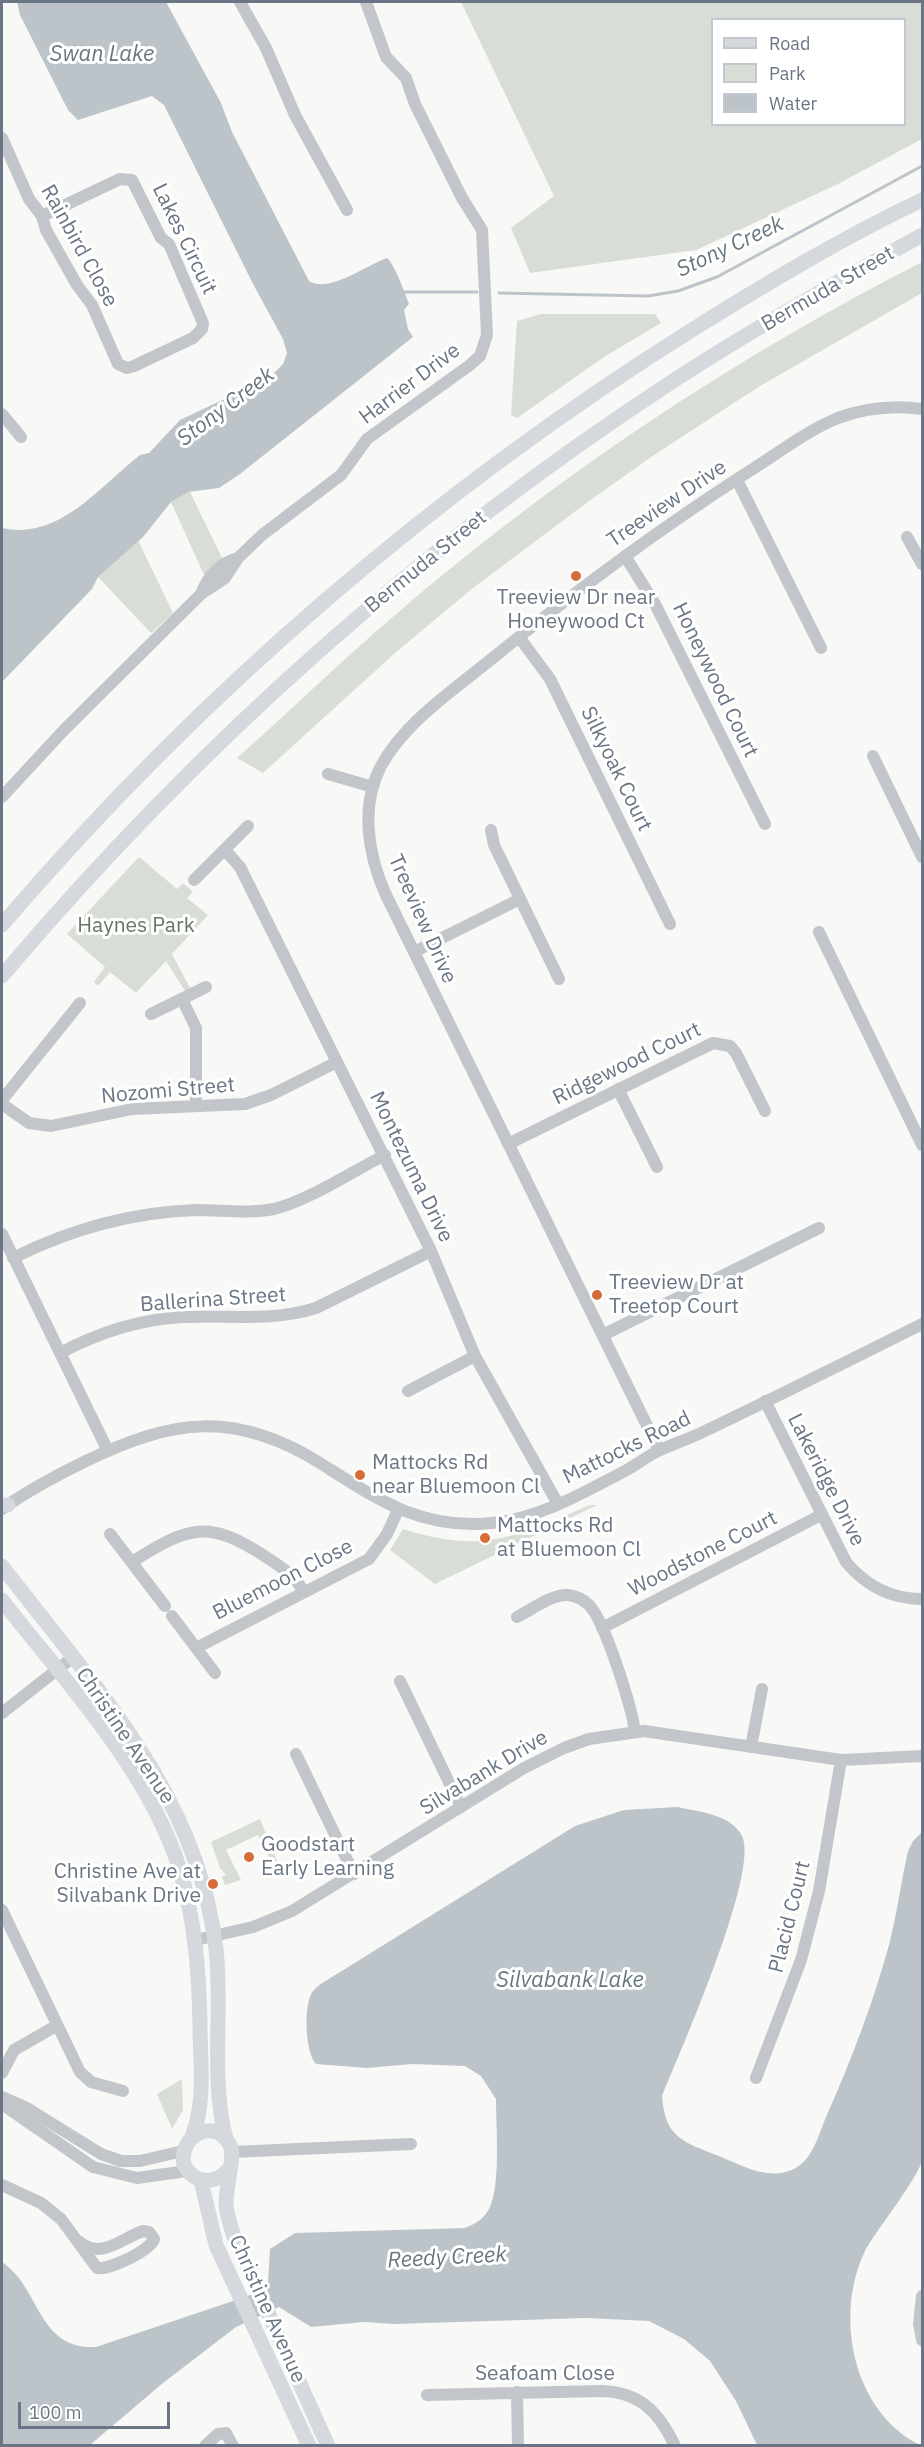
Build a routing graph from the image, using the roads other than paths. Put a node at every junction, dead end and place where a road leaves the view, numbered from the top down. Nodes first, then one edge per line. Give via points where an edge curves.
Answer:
1 (240, 2) edge
2 (366, 2) edge
3 (2, 138) edge
4 (922, 200) edge
5 (347, 210) dead end
6 (42, 216) junction
7 (922, 235) edge
8 (127, 368) joint
9 (922, 409) edge
10 (2, 414) edge
11 (21, 437) dead end
12 (737, 480) junction
13 (907, 537) dead end
14 (625, 556) junction
15 (922, 564) edge
16 (519, 637) junction
17 (821, 648) dead end
18 (873, 756) dead end
19 (328, 774) dead end
20 (374, 787) junction
21 (2, 797) edge
22 (765, 825) dead end
23 (248, 826) dead end
24 (491, 830) dead end
25 (225, 850) junction
26 (922, 857) edge
27 (194, 880) dead end
28 (520, 899) junction
29 (670, 924) dead end
30 (2, 926) edge
31 (819, 932) dead end
32 (414, 952) junction
33 (2, 976) edge
34 (559, 980) dead end
35 (206, 987) dead end
36 (182, 999) junction
37 (80, 1003) dead end
38 (151, 1014) dead end
39 (337, 1062) junction
40 (618, 1089) junction
41 (2, 1102) edge
42 (196, 1104) junction
43 (765, 1111) dead end
44 (508, 1144) junction
45 (922, 1145) edge
46 (385, 1155) junction
47 (657, 1167) dead end
48 (819, 1228) dead end
49 (2, 1234) edge
50 (431, 1251) junction
51 (13, 1258) junction
52 (922, 1324) edge
53 (603, 1335) junction
54 (60, 1353) junction
55 (475, 1356) junction
56 (408, 1391) dead end
57 (765, 1401) junction
58 (108, 1450) junction
59 (659, 1450) junction
60 (558, 1504) junction
61 (4, 1506) edge
62 (399, 1510) junction
63 (821, 1515) junction
64 (110, 1534) dead end
65 (132, 1562) junction
66 (2, 1566) edge
67 (303, 1591) junction
68 (922, 1599) edge
69 (2, 1600) edge
70 (2, 1605) edge
71 (15, 1617) junction
72 (517, 1617) dead end
73 (602, 1628) junction
74 (196, 1648) junction
75 (72, 1658) junction
76 (57, 1670) junction
77 (215, 1673) dead end
78 (400, 1682) dead end
79 (762, 1689) dead end
80 (2, 1713) edge
81 (635, 1732) junction
82 (137, 1746) junction
83 (751, 1747) junction
84 (296, 1754) dead end
85 (922, 1756) edge
86 (122, 1757) junction
87 (842, 1760) junction
88 (461, 1807) junction
89 (354, 1874) junction
90 (2, 1910) edge
91 (214, 1936) junction
92 (196, 1940) junction
93 (56, 2026) junction
94 (2, 2073) edge
95 (756, 2078) dead end
96 (123, 2091) dead end
97 (2, 2097) edge
98 (2, 2104) edge
99 (192, 2137) junction
100 (411, 2144) dead end
101 (229, 2145) junction
102 (183, 2151) junction
103 (230, 2168) junction
104 (187, 2171) junction
105 (201, 2180) junction
106 (2, 2185) edge
107 (81, 2244) junction
108 (922, 2296) edge
109 (922, 2340) edge
110 (517, 2392) junction
111 (427, 2395) dead end
112 (205, 2445) edge
113 (233, 2445) edge
114 (309, 2445) edge
115 (328, 2445) edge
116 (518, 2445) edge
117 (675, 2445) edge

1 - 5 street
2 - 21 street, Harrier Drive via 386,57 406,78 415,104 482,230 488,318 482,350 470,365 367,439 341,475 238,558 217,570 201,594
3 - 6 street, Rainbird Close via 29,199
4 - 30 main road, Bermuda Street via 791,270 666,346 560,417 439,507 309,615 196,718 100,816
6 - 8 street, Rainbird Close via 46,230 92,305 115,359
6 - 8 street, Lakes Circuit via 120,179 132,180 161,238 169,244 203,323 202,329 193,338
7 - 33 main road, Bermuda Street via 669,383 526,482 437,551 218,744 93,872
9 - 12 street, Treeview Drive via 876,408 837,418
10 - 11 street
12 - 14 street, Treeview Drive
12 - 17 street
13 - 15 street
14 - 16 street, Treeview Drive
14 - 22 street, Honeywood Court via 656,604
16 - 20 street, Treeview Drive via 405,733 389,752
16 - 29 street, Silkyoak Court via 550,679
18 - 26 street
19 - 20 street
20 - 32 street, Treeview Drive via 369,823 374,868
23 - 25 street
24 - 28 street via 494,845
25 - 27 street
25 - 39 street, Montezuma Drive via 240,867
28 - 32 street
28 - 34 street
31 - 45 street
32 - 44 street, Treeview Drive
35 - 36 street
36 - 38 street
36 - 42 street via 196,1028
37 - 41 street
39 - 42 street, Nozomi Street via 257,1101
39 - 46 street, Montezuma Drive
40 - 43 street, Ridgewood Court via 718,1042 736,1053
40 - 44 street, Ridgewood Court
40 - 47 street
41 - 42 street, Nozomi Street via 22,1119 43,1126 132,1109
44 - 53 street, Treeview Drive
46 - 50 street, Montezuma Drive
46 - 51 street via 278,1208 132,1216 64,1234
48 - 53 street
49 - 51 street
50 - 54 street, Ballerina Street via 299,1313 265,1318 153,1320 95,1337
50 - 55 street, Montezuma Drive
51 - 54 street
52 - 57 street, Mattocks Road
53 - 59 street, Treeview Drive
54 - 58 street
55 - 56 street
55 - 60 street, Montezuma Drive
57 - 59 street, Mattocks Road
57 - 63 street, Lakeridge Drive
58 - 61 street, Mattocks Road
58 - 62 street, Mattocks Road via 160,1431 199,1426 236,1428 293,1447 365,1494
59 - 60 street, Mattocks Road
60 - 62 street, Mattocks Road via 509,1521 471,1524 433,1520
62 - 67 street, Bluemoon Close via 369,1559
63 - 68 street, Lakeridge Drive via 839,1552 861,1578 896,1596
63 - 73 street, Woodstone Court
64 - 65 street
65 - 67 street via 187,1532 220,1532 289,1572
65 - 74 street
66 - 75 main road, Christine Avenue
67 - 74 street, Bluemoon Close
69 - 71 main road, Christine Avenue
70 - 71 main road
71 - 76 main road, Christine Avenue
72 - 73 street via 567,1595 589,1604
73 - 81 street via 628,1696
74 - 77 street
75 - 76 street
75 - 82 main road, Christine Avenue
76 - 80 street
76 - 86 main road, Christine Avenue
78 - 88 street
79 - 83 street
81 - 83 street, Silvabank Drive via 672,1733
81 - 88 street, Silvabank Drive via 589,1739 564,1748
82 - 86 main road
82 - 91 main road, Christine Avenue via 166,1790 186,1833 203,1883
83 - 87 street, Silvabank Drive
84 - 89 street
85 - 87 street, Silvabank Drive
86 - 92 main road, Christine Avenue via 171,1844
87 - 95 street, Placid Court via 819,1891 804,1949
88 - 89 street, Silvabank Drive
89 - 91 street, Silvabank Drive via 265,1923
90 - 93 street
91 - 92 street, Silvabank Drive
91 - 101 main road, Christine Avenue via 221,2119
92 - 99 main road, Christine Avenue via 201,2110
93 - 94 street via 15,2050
93 - 96 street via 80,2072 91,2082
97 - 102 street via 101,2154 121,2161 140,2161
98 - 104 street via 93,2167 137,2178
99 - 101 main road via 211,2131
99 - 102 main road
100 - 101 street
101 - 103 main road
102 - 104 main road
103 - 105 main road via 218,2179
103 - 115 main road, Christine Avenue via 226,2206 234,2237
104 - 105 main road
105 - 114 main road, Christine Avenue via 216,2245
106 - 107 street via 46,2207
107 - 107 street via 100,2250 143,2231 154,2239 146,2250 101,2269 93,2266
108 - 109 street
110 - 111 street, Seafoam Close
110 - 116 street
110 - 117 street, Seafoam Close via 625,2393 658,2415
112 - 113 street via 218,2434 226,2433

